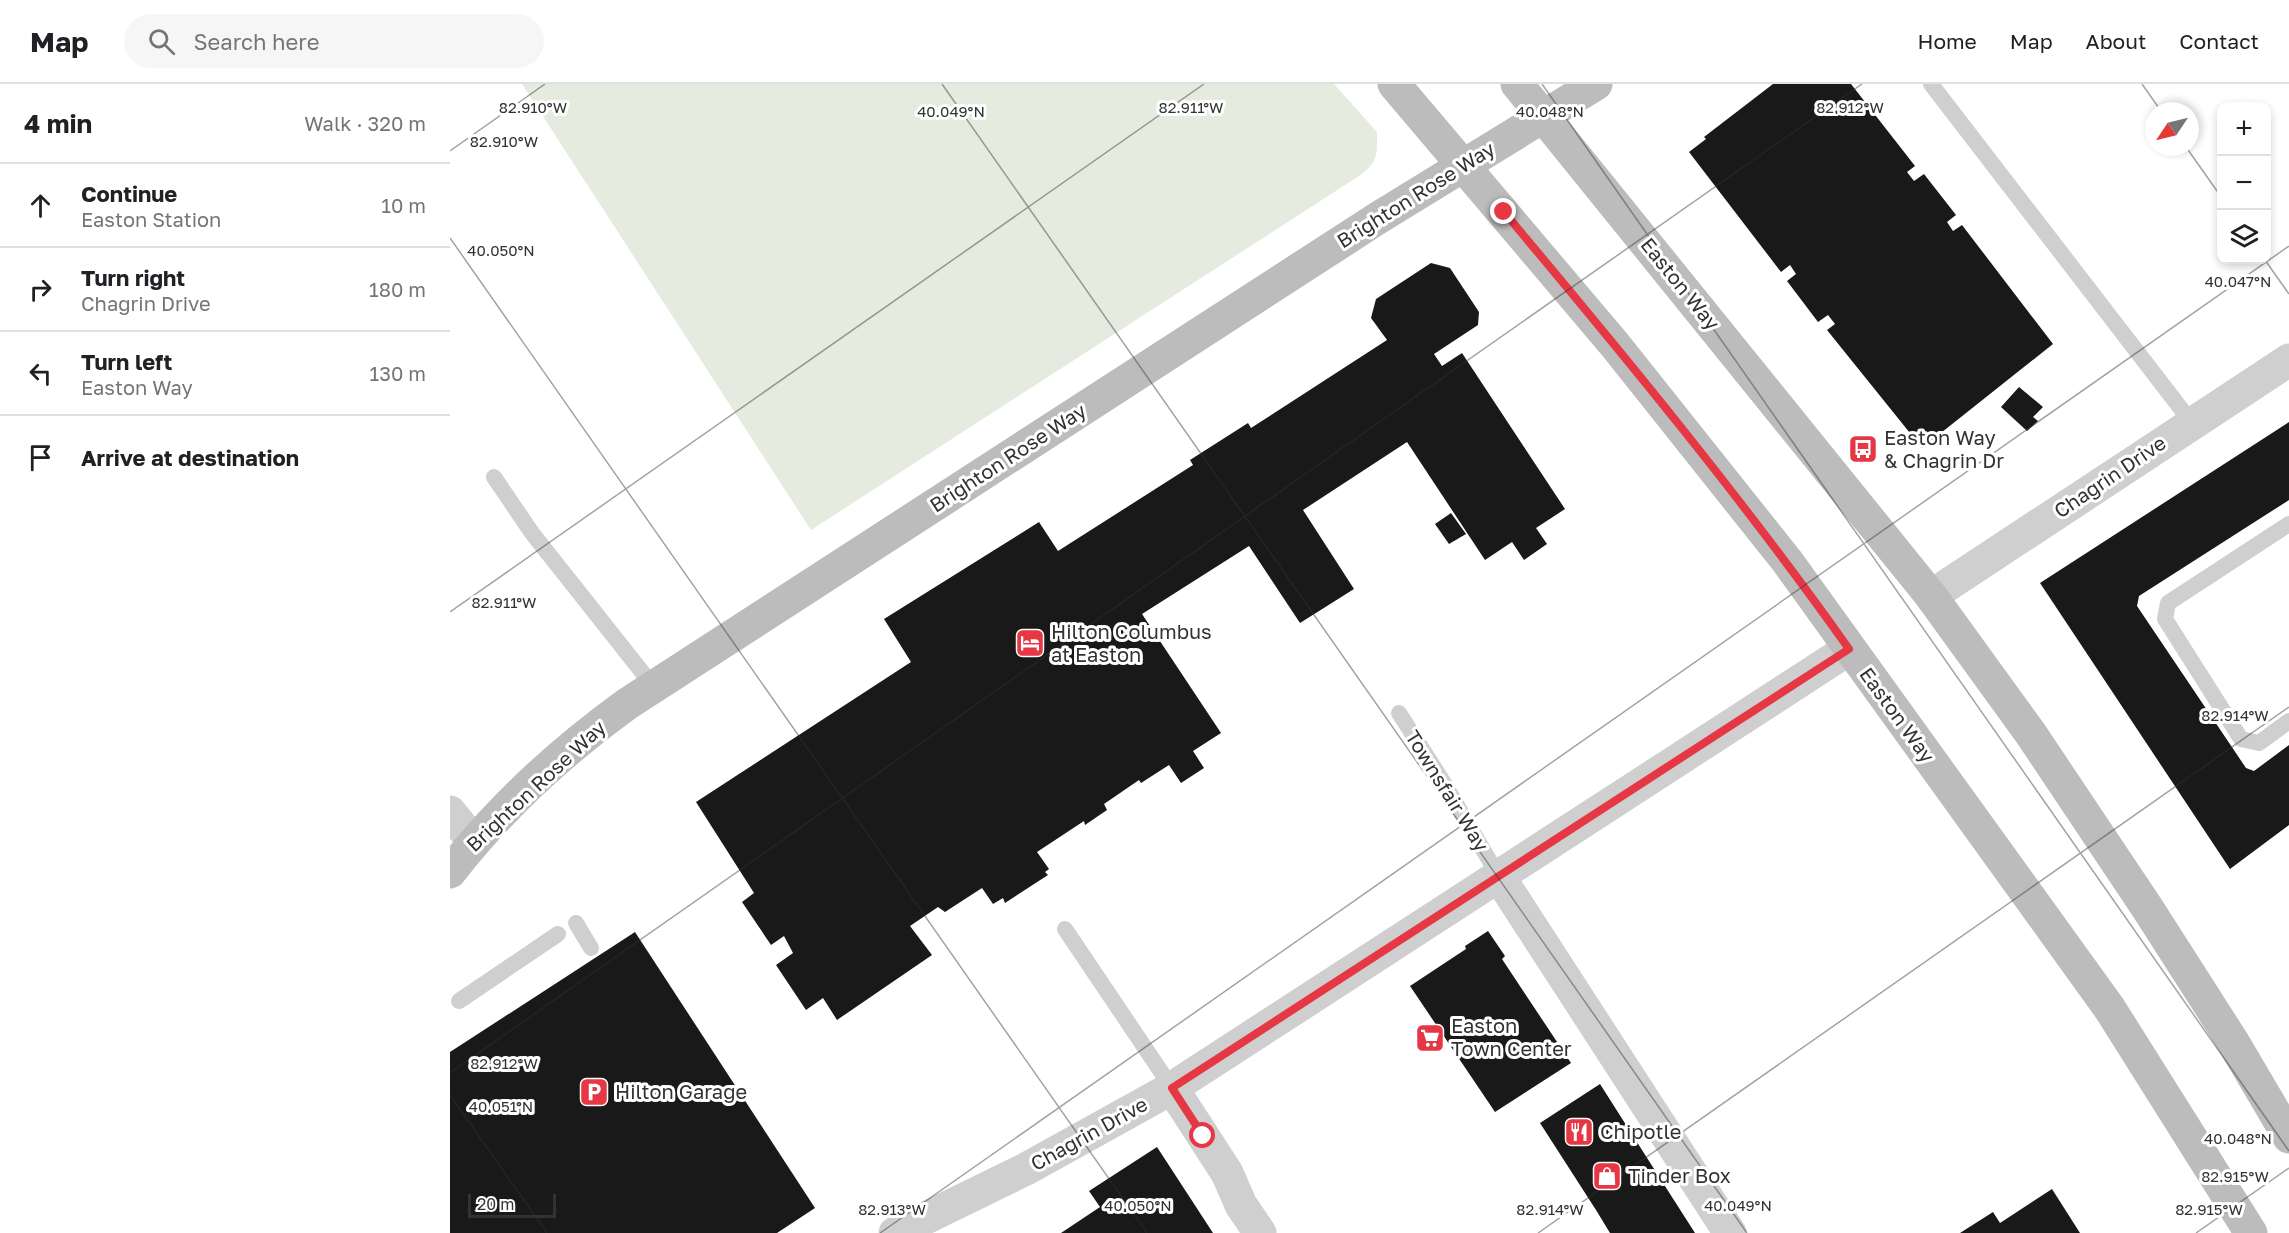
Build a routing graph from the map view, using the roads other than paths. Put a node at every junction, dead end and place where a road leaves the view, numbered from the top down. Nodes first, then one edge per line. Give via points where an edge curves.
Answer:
1 (1394, 84) edge
2 (1517, 84) edge
3 (1596, 84) edge
4 (1931, 84) edge
5 (1545, 117) junction
6 (1463, 164) junction
7 (2289, 360) edge
8 (2192, 423) junction
9 (494, 477) dead end
10 (2289, 524) edge
11 (1931, 596) junction
12 (1849, 649) junction
13 (654, 687) junction
14 (1399, 713) dead end
15 (2289, 721) edge
16 (450, 812) edge
17 (474, 842) junction
18 (450, 872) edge
19 (1498, 875) junction
20 (576, 923) dead end
21 (1065, 929) dead end
22 (558, 934) dead end
23 (591, 948) dead end
24 (459, 1000) dead end
25 (1172, 1088) junction
26 (2289, 1137) edge
27 (895, 1233) edge
28 (1260, 1233) edge
29 (1730, 1233) edge
30 (2251, 1233) edge

1 - 6 main road, Easton Way
2 - 5 main road, Easton Way
3 - 5 main road, Brighton Rose Way
4 - 8 lane
5 - 6 main road, Brighton Rose Way
5 - 11 main road, Easton Way
6 - 12 main road, Easton Way via 1629,363 1786,561
6 - 13 main road, Brighton Rose Way
7 - 8 street, Chagrin Drive
8 - 11 street, Chagrin Drive
9 - 13 lane via 532,533
10 - 15 lane via 2168,603 2164,619 2241,739 2259,743
11 - 26 main road, Easton Way via 2031,734 2148,909
12 - 19 street, Chagrin Drive
12 - 30 main road, Easton Way via 2110,1009
13 - 17 main road, Brighton Rose Way via 599,724
14 - 19 lane, Townsfair Way
16 - 17 street
17 - 18 main road, Brighton Rose Way
19 - 25 street, Chagrin Drive
19 - 29 street, Townsfair Way
20 - 23 lane
21 - 25 lane
22 - 24 lane
25 - 27 street, Chagrin Drive via 1026,1169
25 - 28 street

